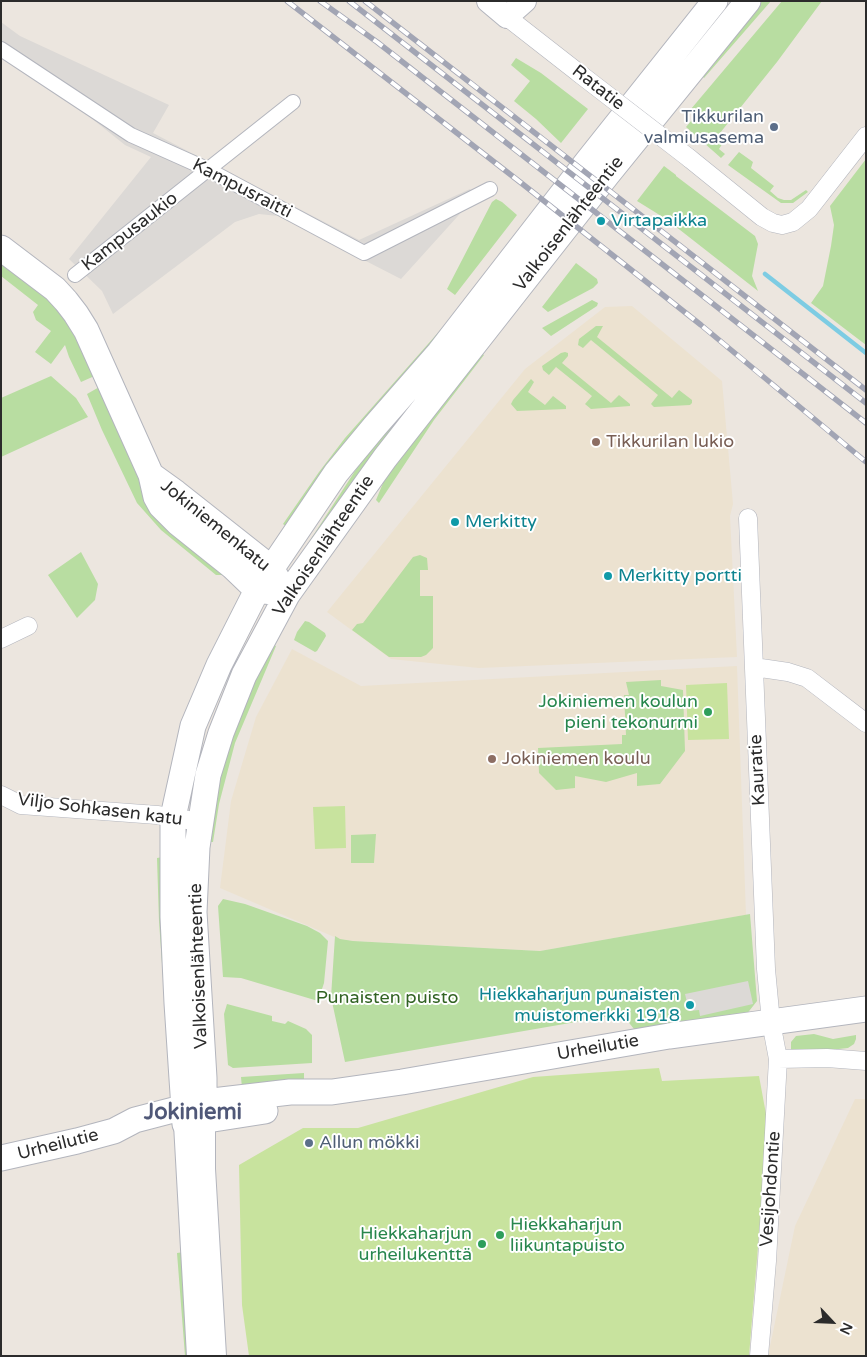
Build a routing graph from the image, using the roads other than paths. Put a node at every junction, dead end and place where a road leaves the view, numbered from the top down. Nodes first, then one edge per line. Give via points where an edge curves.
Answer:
1 (488, 1) edge
2 (524, 1) edge
3 (715, 1) edge
4 (748, 1) edge
5 (510, 9) edge
6 (1, 49) edge
7 (292, 102) dead end
8 (866, 136) edge
9 (207, 169) junction
10 (490, 189) dead end
11 (1, 248) edge
12 (75, 275) dead end
13 (151, 475) junction
14 (748, 518) dead end
15 (270, 568) junction
16 (257, 590) junction
17 (288, 595) junction
18 (28, 626) dead end
19 (1, 639) edge
20 (754, 667) junction
21 (866, 723) edge
22 (1, 795) edge
23 (173, 817) junction
24 (200, 822) junction
25 (866, 1009) edge
26 (771, 1022) junction
27 (778, 1058) junction
28 (866, 1062) edge
29 (194, 1113) junction
30 (1, 1158) edge
31 (198, 1356) edge
32 (215, 1356) edge
33 (759, 1356) edge

1 - 5 street, Ratatie
2 - 5 street
3 - 15 main road, Valkoisenlähteentie via 439,353 336,473
4 - 17 main road, Valkoisenlähteentie via 385,458
5 - 8 street, Ratatie, bridge via 580,74 762,217 774,223 793,222 809,209
6 - 9 street, Kampusraitti via 132,135
7 - 9 street, Kampusaukio
9 - 10 street, Kampusraitti via 364,253
9 - 12 street, Kampusaukio
11 - 13 main road, Jokiniemenkatu via 55,289 76,314
13 - 15 main road, Jokiniemenkatu
13 - 16 main road, Jokiniemenkatu via 161,506
14 - 20 street, Kauratie
15 - 16 main road, Valkoisenlähteentie
15 - 17 main road, Jokiniemenkatu
16 - 17 main road, Jokiniemenkatu
16 - 23 main road, Valkoisenlähteentie via 196,718
17 - 24 main road, Valkoisenlähteentie via 244,675 221,733 208,775
18 - 19 street
20 - 21 street via 807,678
20 - 26 street, Kauratie
22 - 23 street, Viljo Sohkasen katu via 21,805
23 - 24 street, Viljo Sohkasen katu
23 - 29 main road, Valkoisenlähteentie via 173,918
24 - 29 main road, Valkoisenlähteentie via 194,912 204,1078
25 - 26 main road, Urheilutie
26 - 27 street, Vesijohdontie
26 - 29 main road, Urheilutie via 669,1036 402,1082 332,1092 290,1092
27 - 28 street
27 - 33 street, Vesijohdontie
29 - 30 main road, Urheilutie via 136,1132 114,1131
29 - 31 street, Valkoisenlähteentie
29 - 32 street, Valkoisenlähteentie via 204,1162

